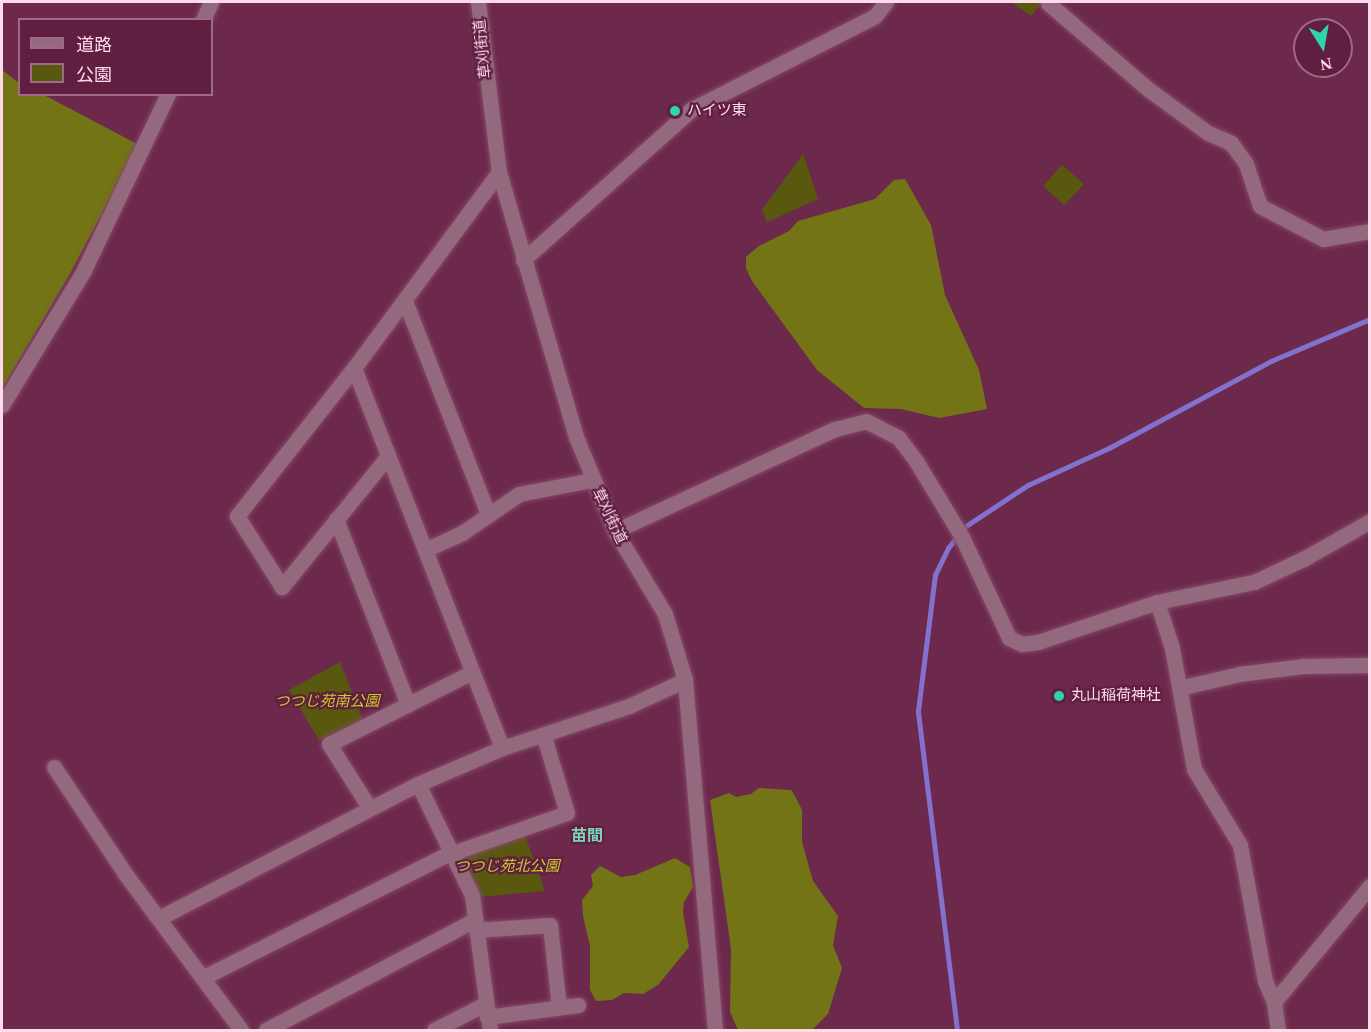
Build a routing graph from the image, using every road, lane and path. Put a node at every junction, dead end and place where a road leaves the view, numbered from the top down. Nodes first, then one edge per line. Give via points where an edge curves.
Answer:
1 (211, 2) edge
2 (478, 2) edge
3 (886, 2) edge
4 (1048, 3) dead end
5 (203, 18) edge
6 (167, 96) edge
7 (500, 172) junction
8 (1370, 231) edge
9 (523, 260) junction
10 (405, 301) junction
11 (354, 368) junction
12 (2, 405) edge
13 (388, 456) junction
14 (592, 480) junction
15 (488, 514) junction
16 (336, 519) junction
17 (1370, 521) edge
18 (615, 531) junction
19 (425, 550) junction
20 (1157, 602) junction
21 (1370, 665) edge
22 (472, 672) junction
23 (685, 680) junction
24 (1179, 688) junction
25 (408, 705) junction
26 (544, 737) junction
27 (502, 748) junction
28 (54, 767) dead end
29 (418, 784) junction
30 (369, 807) junction
31 (453, 853) junction
32 (1370, 886) edge
33 (159, 918) junction
34 (476, 925) junction
35 (204, 977) junction
36 (1274, 1002) junction
37 (578, 1005) dead end
38 (559, 1008) junction
39 (488, 1017) edge
40 (241, 1030) edge
41 (266, 1030) edge
42 (434, 1030) edge
43 (715, 1030) edge
44 (1278, 1030) edge

1 - 5 street
2 - 7 street, 草刈街道
3 - 9 street via 874,15 692,109
4 - 8 street via 1148,89 1208,133 1231,143 1246,164 1260,206 1323,239
6 - 12 street via 83,272
7 - 9 street, 草刈街道
7 - 10 street
9 - 14 street, 草刈街道
10 - 11 street
10 - 15 street
11 - 13 street
11 - 16 street via 237,516 282,587
13 - 16 street
13 - 19 street
14 - 15 street via 536,488
14 - 18 street, 草刈街道
15 - 19 street via 462,533
16 - 25 street
17 - 20 street via 1254,582
18 - 20 street via 835,429 866,421 898,437 959,534 1009,638 1022,644 1038,642
18 - 23 street, 草刈街道 via 664,615
19 - 22 street
20 - 24 street
21 - 24 street via 1303,666 1239,674
22 - 25 street
22 - 27 street
23 - 26 street
23 - 43 street, 草刈街道
24 - 36 street via 1194,770 1240,845 1264,981
25 - 30 street via 329,744
26 - 27 street
26 - 31 street via 567,813
27 - 29 street
28 - 33 street
29 - 30 street
29 - 31 street
30 - 33 street
31 - 34 street via 472,895
31 - 35 street
32 - 36 street
33 - 35 street
34 - 38 street via 550,925
34 - 39 street
34 - 41 street
35 - 40 street
36 - 44 street
37 - 38 street
38 - 39 street
39 - 42 street

